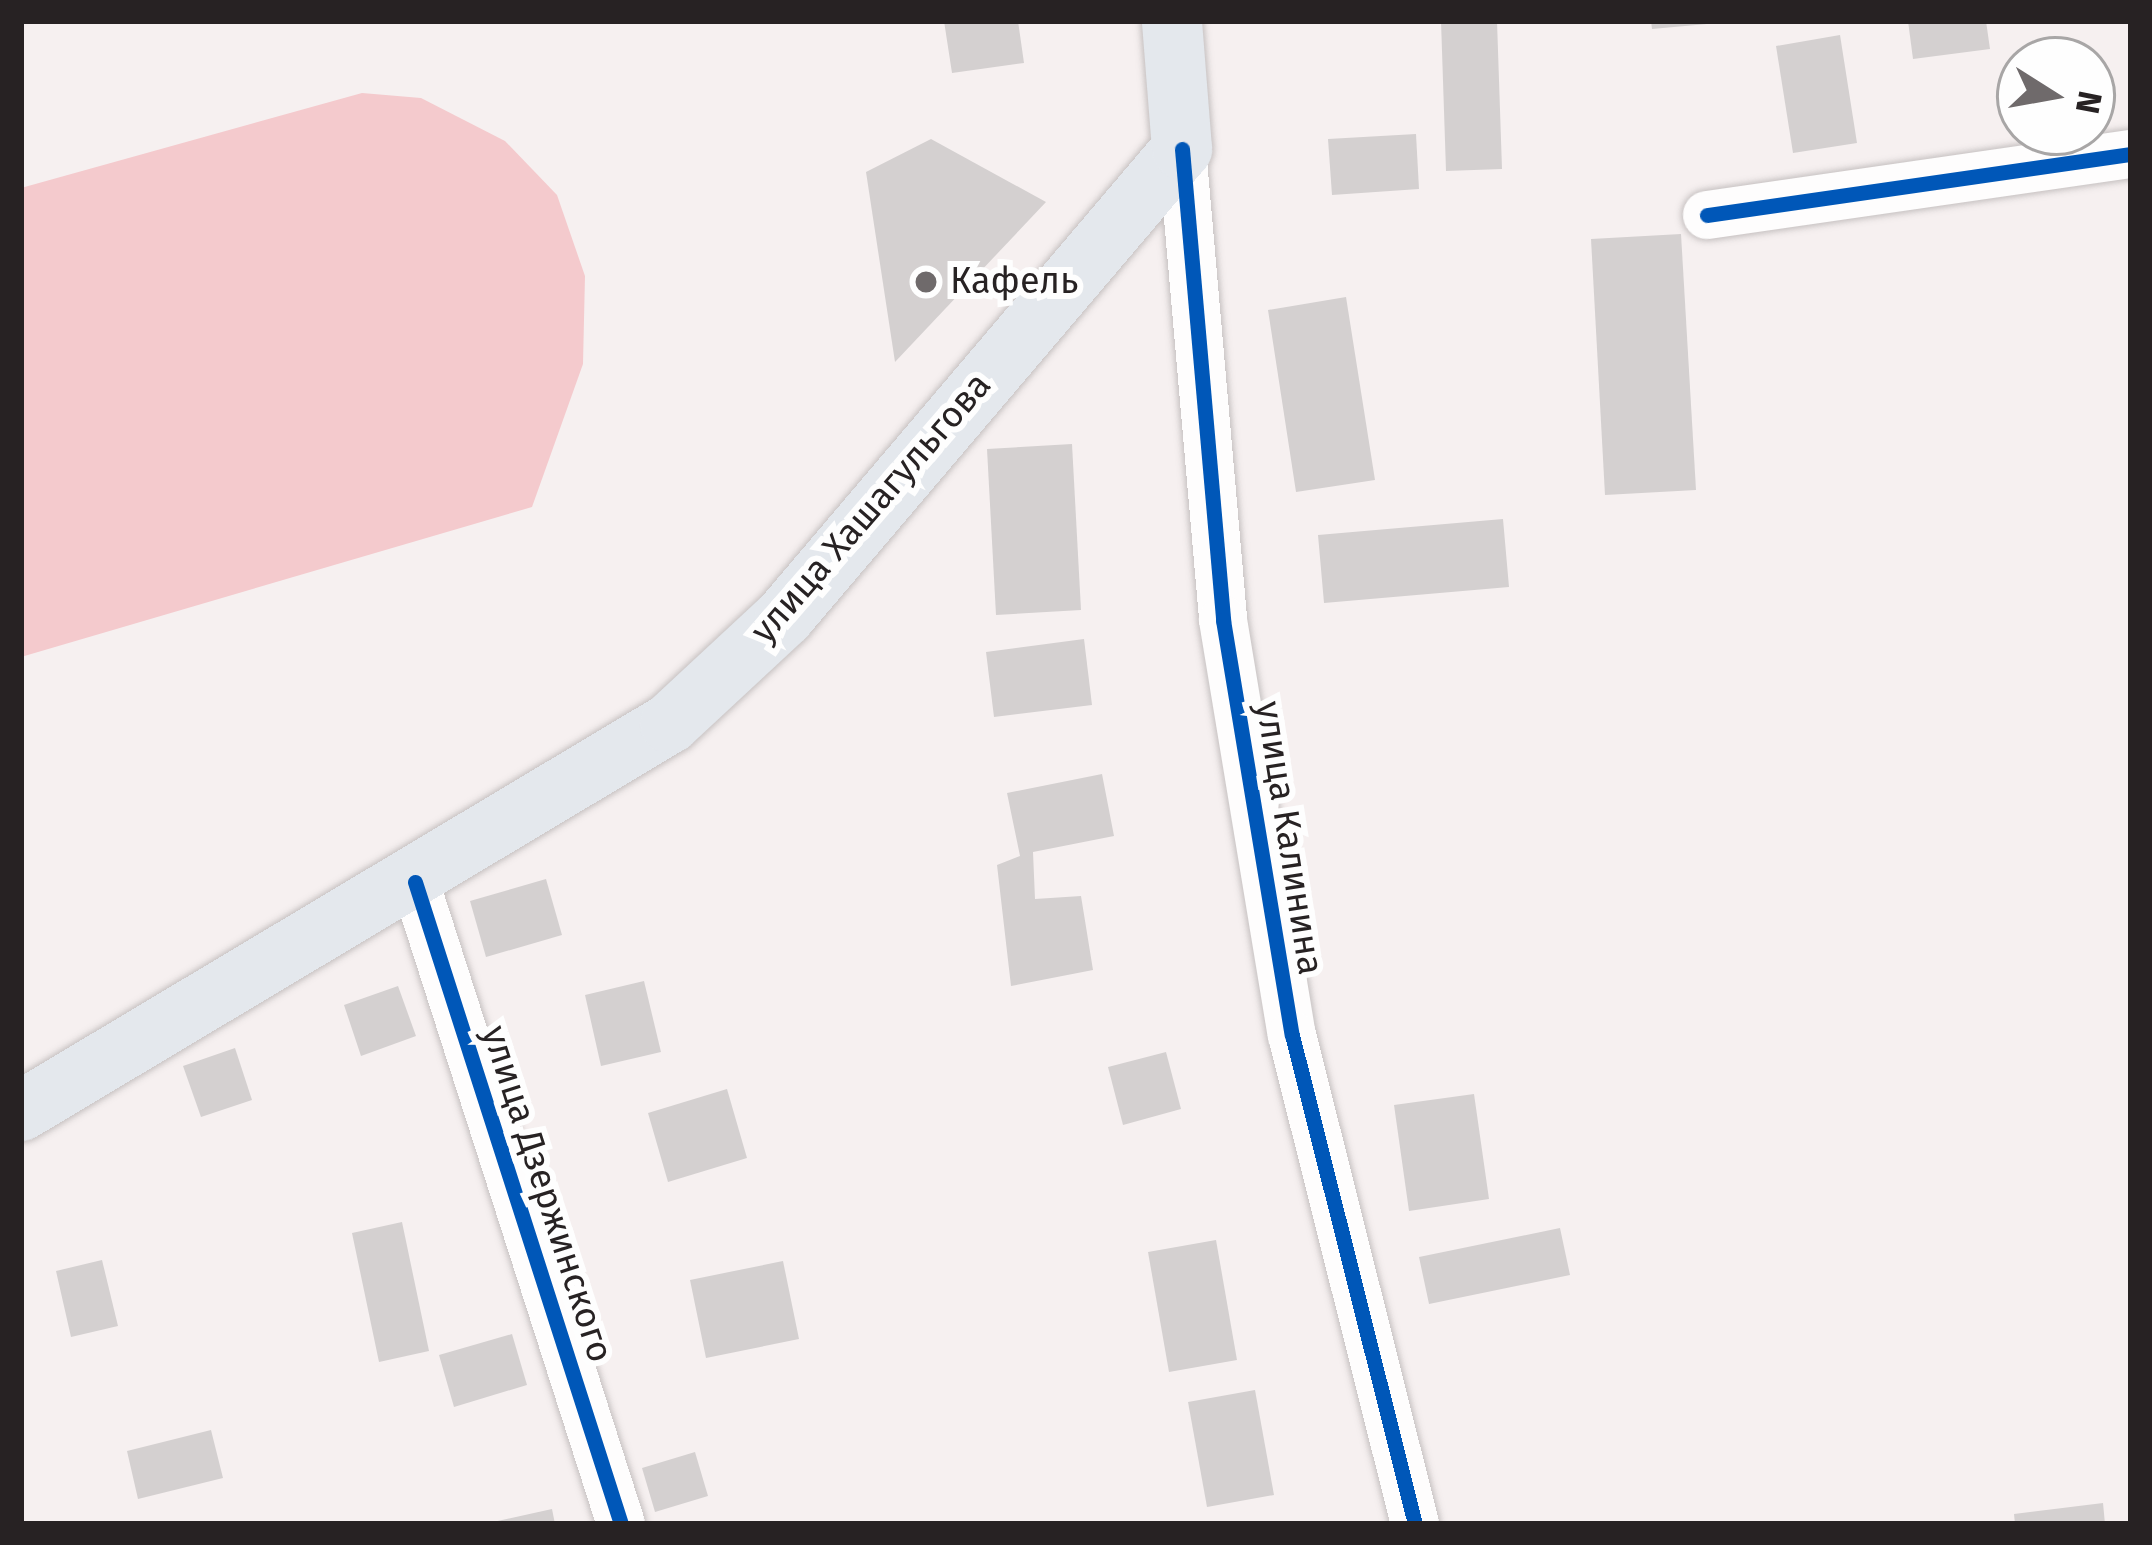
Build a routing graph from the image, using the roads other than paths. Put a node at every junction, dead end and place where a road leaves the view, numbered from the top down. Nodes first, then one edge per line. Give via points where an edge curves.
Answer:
1 (1172, 21) edge
2 (1183, 149) junction
3 (2131, 154) edge
4 (1707, 215) dead end
5 (415, 882) junction
6 (21, 1111) edge
7 (621, 1524) edge
8 (1415, 1524) edge

1 - 2 main road
2 - 5 main road, улица Хашагульгова via 785,616 670,723
2 - 8 street, улица Калинина via 1222,620 1292,1035
3 - 4 street
5 - 6 main road, улица Хашагульгова
5 - 7 street, улица Дзержинского

